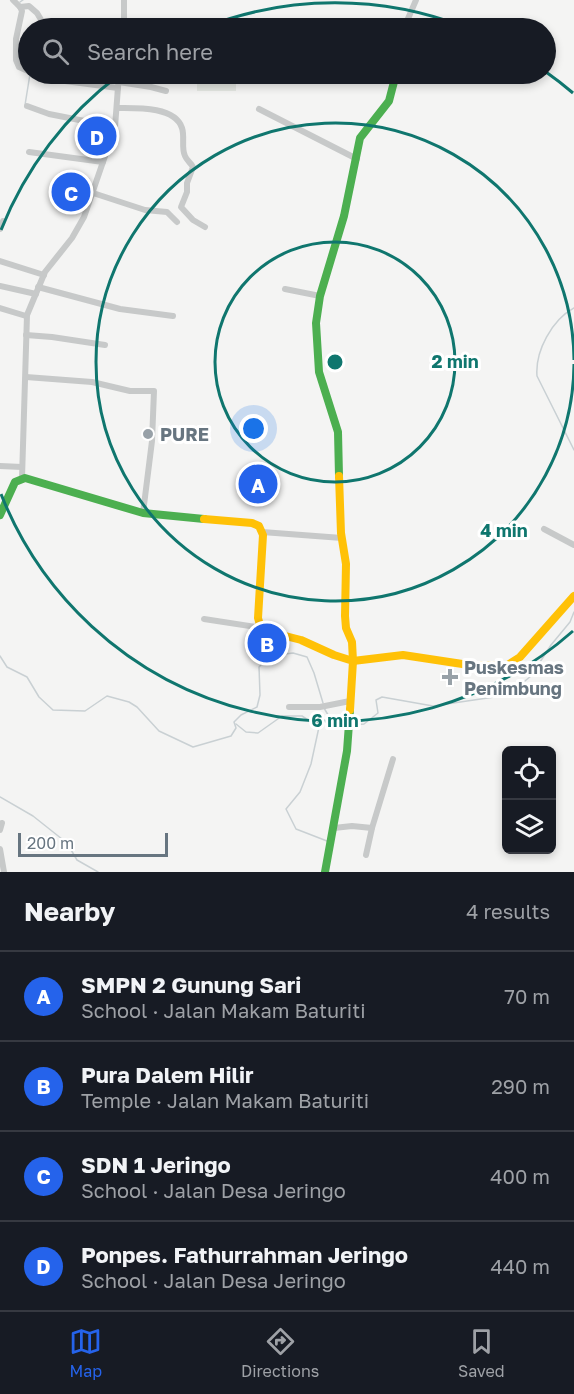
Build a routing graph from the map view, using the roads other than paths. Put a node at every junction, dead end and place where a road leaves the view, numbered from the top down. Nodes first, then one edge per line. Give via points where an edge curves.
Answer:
1 (13, 0) edge
2 (124, 0) edge
3 (416, 0) edge
4 (20, 6) junction
5 (21, 18) edge
6 (40, 18) edge
7 (124, 18) edge
8 (408, 18) edge
9 (18, 27) edge
10 (18, 65) edge
11 (107, 84) edge
12 (394, 84) edge
13 (118, 85) junction
14 (166, 91) dead end
15 (27, 106) dead end
16 (117, 108) junction
17 (260, 110) dead end
18 (115, 127) junction
19 (29, 152) dead end
20 (357, 159) junction
21 (103, 162) junction
22 (93, 193) junction
23 (3, 221) dead end
24 (177, 222) dead end
25 (205, 227) dead end
26 (0, 229) edge
27 (0, 261) edge
28 (44, 274) junction
29 (0, 286) edge
30 (285, 289) dead end
31 (37, 290) junction
32 (320, 296) junction
33 (0, 308) edge
34 (26, 316) junction
35 (173, 316) dead end
36 (26, 335) junction
37 (105, 345) dead end
38 (26, 378) junction
39 (0, 466) edge
40 (22, 467) junction
41 (22, 478) junction
42 (143, 513) junction
43 (0, 515) edge
44 (544, 529) dead end
45 (262, 532) junction
46 (342, 538) junction
47 (574, 544) edge
48 (574, 596) edge
49 (204, 619) dead end
50 (262, 628) junction
51 (353, 663) junction
52 (350, 701) junction
53 (289, 707) dead end
54 (393, 759) dead end
55 (334, 828) junction
56 (372, 828) junction
57 (0, 849) edge
58 (366, 855) dead end
59 (4, 872) edge
60 (325, 872) edge

1 - 4 street
2 - 7 street
3 - 8 street
4 - 5 street
4 - 6 street via 29,6
9 - 10 street
11 - 13 street
12 - 20 street via 389,101 360,138
13 - 14 street
13 - 16 street
15 - 18 street
16 - 18 street
16 - 25 street via 157,110 180,123 184,156 194,167 181,207
17 - 20 street
18 - 21 street
19 - 21 street
20 - 32 street via 339,238
21 - 22 street
22 - 24 street via 145,210 167,212
22 - 28 street via 79,228
23 - 26 street
27 - 28 street
28 - 31 street
29 - 31 street
30 - 32 street
31 - 34 street
31 - 35 street via 120,309
32 - 46 street via 316,347 319,372 338,432
33 - 34 street
34 - 36 street
36 - 37 street
36 - 38 street
38 - 40 street
38 - 42 street via 154,391
39 - 40 street
40 - 41 street
41 - 42 street
41 - 43 street via 15,482
42 - 45 street via 254,523
44 - 47 street
45 - 46 street
45 - 50 street via 258,620
46 - 51 street via 346,564 345,622
48 - 51 street via 536,640 506,666 403,655
49 - 50 street
50 - 51 street
51 - 52 street
52 - 53 street
52 - 55 street via 349,733
54 - 56 street
55 - 56 street
55 - 60 street
56 - 58 street
57 - 59 street

